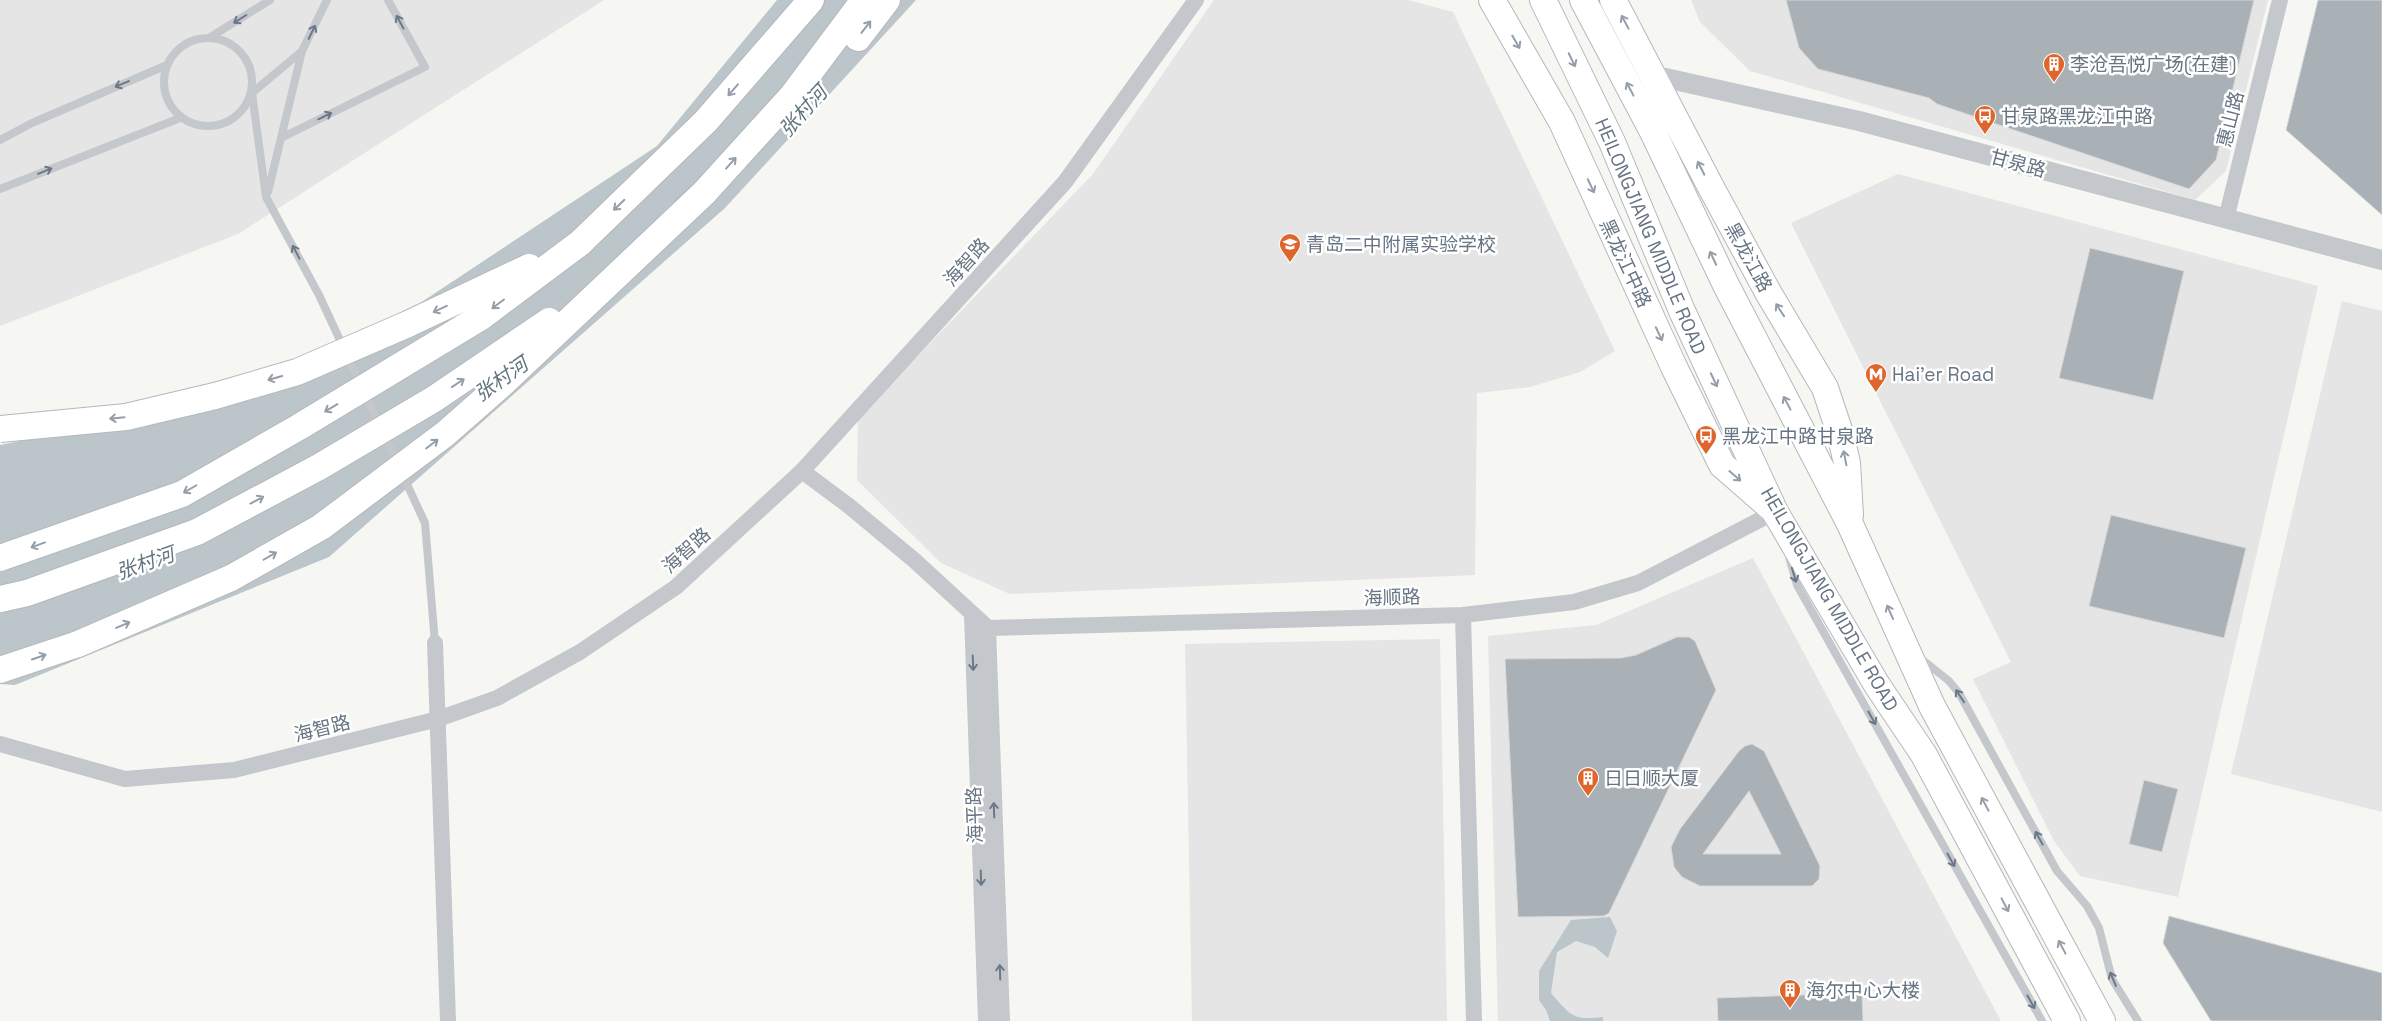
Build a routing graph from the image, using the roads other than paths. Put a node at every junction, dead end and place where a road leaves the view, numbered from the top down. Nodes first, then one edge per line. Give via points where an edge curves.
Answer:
1 (270, 0) edge
2 (327, 0) edge
3 (388, 0) edge
4 (797, 0) edge
5 (811, 0) edge
6 (864, 0) edge
7 (887, 0) edge
8 (1196, 0) edge
9 (1492, 0) edge
10 (1543, 0) edge
11 (1583, 0) edge
12 (1614, 0) edge
13 (2280, 0) edge
14 (209, 38) junction
15 (302, 51) junction
16 (167, 65) junction
17 (751, 70) junction
18 (1652, 75) junction
19 (252, 93) junction
20 (792, 96) junction
21 (180, 118) junction
22 (281, 138) junction
23 (0, 140) edge
24 (0, 189) edge
25 (704, 193) junction
26 (266, 197) junction
27 (2226, 219) junction
28 (580, 244) junction
29 (2382, 260) edge
30 (0, 429) edge
31 (802, 471) junction
32 (1775, 512) junction
33 (1850, 524) junction
34 (0, 558) edge
35 (0, 599) edge
36 (972, 614) junction
37 (1463, 615) junction
38 (988, 628) junction
39 (435, 644) joint
40 (1904, 644) junction
41 (0, 670) edge
42 (438, 719) junction
43 (0, 744) edge
44 (448, 1021) edge
45 (986, 1021) edge
46 (1002, 1021) edge
47 (1474, 1021) edge
48 (2042, 1021) edge
49 (2067, 1021) edge
50 (2102, 1021) edge
51 (2138, 1021) edge

1 -> 14 lane
15 -> 2 lane
22 -> 3 lane via 425,68
4 - 17 highway
5 - 17 highway
6 - 20 highway
20 -> 7 highway via 857,39
8 - 31 street, 海智路 via 1066,182
9 -> 32 highway, 黑龙江中路 via 1562,122 1722,465
10 -> 32 highway, HEILONGJIANG MIDDLE ROAD via 1612,142 1682,311
33 -> 11 highway, HEILONGJIANG MIDDLE ROAD
18 -> 12 highway, 黑龙江路
13 - 27 street, 惠山路
14 - 16 lane via 196,39 184,45
14 - 19 lane via 222,40 244,55 253,80
15 - 19 lane
15 - 22 lane
16 - 21 lane via 165,93
16 -> 23 lane
17 -> 28 highway via 706,121
18 - 27 street, 甘泉路 via 1859,121
33 -> 18 highway, 黑龙江路 via 1847,463 1825,388 1769,294
19 - 21 lane via 246,107 223,125 201,126
19 - 26 lane
25 -> 20 highway
24 -> 21 lane
22 - 26 lane
35 -> 25 highway, bridge via 27,593 197,532 319,467 434,400 549,321
41 -> 25 highway, bridge via 78,644 231,578 321,527 452,427 503,383
39 -> 26 lane, bridge via 425,523 319,294
27 - 29 street, 甘泉路
28 -> 30 highway, bridge via 297,372 126,417
28 -> 34 highway, bridge via 481,317 299,428 182,494
31 - 36 street via 914,560
31 - 42 street, 海智路 via 668,592 580,652 497,698
32 - 37 street, 海顺路 via 1638,583 1574,602
32 -> 48 lane via 1797,585
32 -> 49 highway, HEILONGJIANG MIDDLE ROAD via 1877,686 1924,755
40 -> 33 highway, HEILONGJIANG MIDDLE ROAD
36 - 38 street
36 -> 45 street, 海平路
37 - 38 street, 海顺路
37 - 47 street
46 -> 38 street, 海平路
39 - 42 street
50 -> 40 highway, HEILONGJIANG MIDDLE ROAD via 1932,706
51 -> 40 lane via 2112,979 2099,928 2087,906 2057,871 1959,693
42 - 43 street, 海智路 via 234,770 125,779
42 - 44 street

